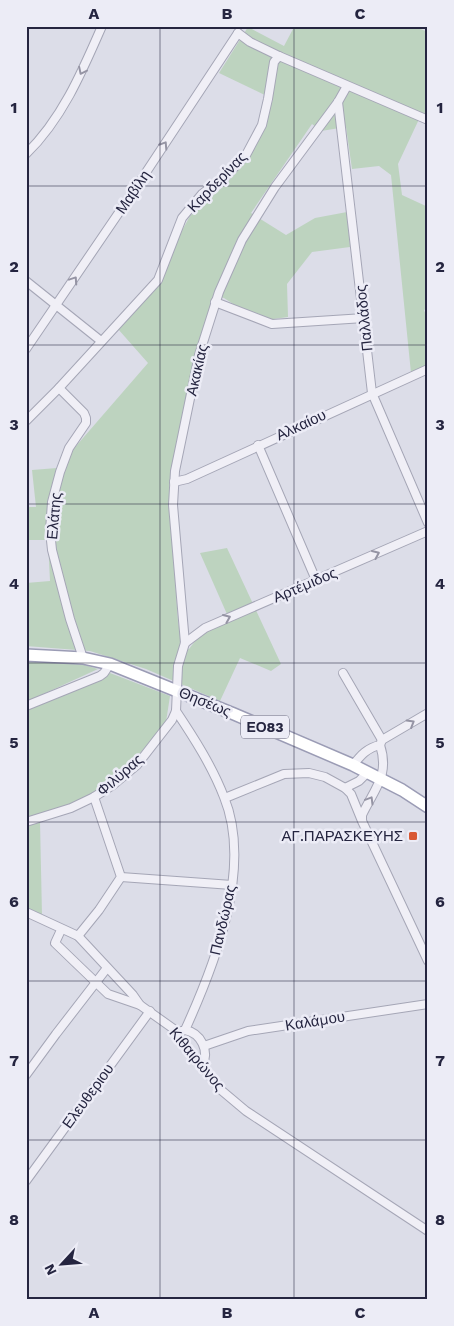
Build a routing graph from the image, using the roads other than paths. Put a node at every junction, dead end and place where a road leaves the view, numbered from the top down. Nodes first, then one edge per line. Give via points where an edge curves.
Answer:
1 (102, 26) edge
2 (237, 30) edge
3 (278, 56) junction
4 (347, 86) junction
5 (338, 102) junction
6 (428, 120) edge
7 (26, 154) edge
8 (26, 282) edge
9 (215, 302) junction
10 (57, 305) junction
11 (364, 318) junction
12 (101, 341) junction
13 (26, 349) edge
14 (428, 369) edge
15 (59, 388) junction
16 (372, 393) junction
17 (26, 421) edge
18 (258, 445) junction
19 (174, 482) junction
20 (428, 523) edge
21 (428, 531) edge
22 (316, 580) junction
23 (185, 643) junction
24 (26, 655) edge
25 (83, 658) junction
26 (110, 664) junction
27 (343, 673) dead end
28 (176, 690) junction
29 (26, 706) edge
30 (176, 711) junction
31 (428, 713) edge
32 (381, 742) junction
33 (353, 765) junction
34 (368, 772) junction
35 (381, 778) junction
36 (345, 788) junction
37 (94, 797) junction
38 (225, 798) junction
39 (428, 807) edge
40 (26, 822) edge
41 (362, 822) junction
42 (121, 877) junction
43 (232, 885) junction
44 (26, 912) edge
45 (61, 930) junction
46 (78, 936) junction
47 (428, 961) edge
48 (107, 968) junction
49 (96, 983) junction
50 (428, 1004) edge
51 (140, 1005) junction
52 (150, 1011) junction
53 (182, 1031) junction
54 (204, 1046) junction
55 (202, 1066) junction
56 (26, 1075) edge
57 (26, 1181) edge
58 (428, 1231) edge

1 -> 7 street via 66,103
2 - 3 street via 250,42
10 -> 2 street, Μαβίλη
3 - 4 street
3 - 12 street, Καρδερίνας via 274,62 262,124 246,155 202,194 182,218 158,280
4 - 5 street, Ακακίας
4 - 6 street
5 - 9 street, Ακακίας via 275,186 242,240
5 - 11 street, Παλλάδος
8 - 10 street
9 - 11 street via 272,324
9 - 19 street, Ακακίας via 199,355
10 - 12 street
10 - 13 street, Μαβίλη
11 - 16 street, Παλλάδος
12 - 15 street, Καρδερίνας
14 - 16 street, Αλκαίου
15 - 17 street, Καρδερίνας
15 - 25 street, Ελάτης via 86,418 60,472 52,502 50,531 52,550
16 - 18 street, Αλκαίου
16 - 20 street, Παλλάδος
18 - 19 street, Αλκαίου
18 - 22 street
19 - 23 street, Ακακίας via 173,505
22 -> 21 street, Αρτέμιδος
23 -> 22 street, Αρτέμιδος via 205,628
23 - 28 street, Ακακίας via 178,666
24 - 25 main road, Θησέως / ΕΟ83
25 - 26 main road, Θησέως / ΕΟ83
26 - 28 main road, Θησέως / ΕΟ83
26 - 29 street via 100,676
27 - 32 street
28 - 30 street
28 - 33 main road, Θησέως / ΕΟ83
30 - 37 street, Φιλύρας via 137,765
30 - 38 street, Πανδώρας via 202,751
32 -> 31 street
32 - 33 street via 365,751
32 - 35 street via 384,761
33 - 34 main road, Θησέως / ΕΟ83
34 - 35 main road, Θησέως / ΕΟ83
34 - 36 street
35 - 39 main road, Θησέως / ΕΟ83
41 -> 35 street via 362,815
36 - 38 street via 309,773 284,774
36 - 41 street via 351,794
37 - 40 street, Φιλύρας
37 - 42 street
38 - 43 street, Πανδώρας via 234,837
41 - 47 street
42 - 43 street
42 - 46 street
43 - 53 street, Πανδώρας via 224,931 197,1004
44 - 45 street, Κιθαιρώνος
45 - 46 street, Κιθαιρώνος
45 - 49 street via 55,943
46 - 48 street, Κιθαιρώνος
48 - 49 street
48 - 51 street, Κιθαιρώνος
49 - 51 street via 108,994
49 - 56 street
50 - 54 street, Καλάμου via 248,1031
51 - 52 street, Κιθαιρώνος
52 - 53 street, Κιθαιρώνος
52 - 57 street, Ελευθεριου
53 - 54 street via 194,1032
53 - 55 street, Κιθαιρώνος via 182,1042
54 - 55 street via 206,1054
55 - 58 street, Κιθαιρώνος via 221,1090 246,1111

